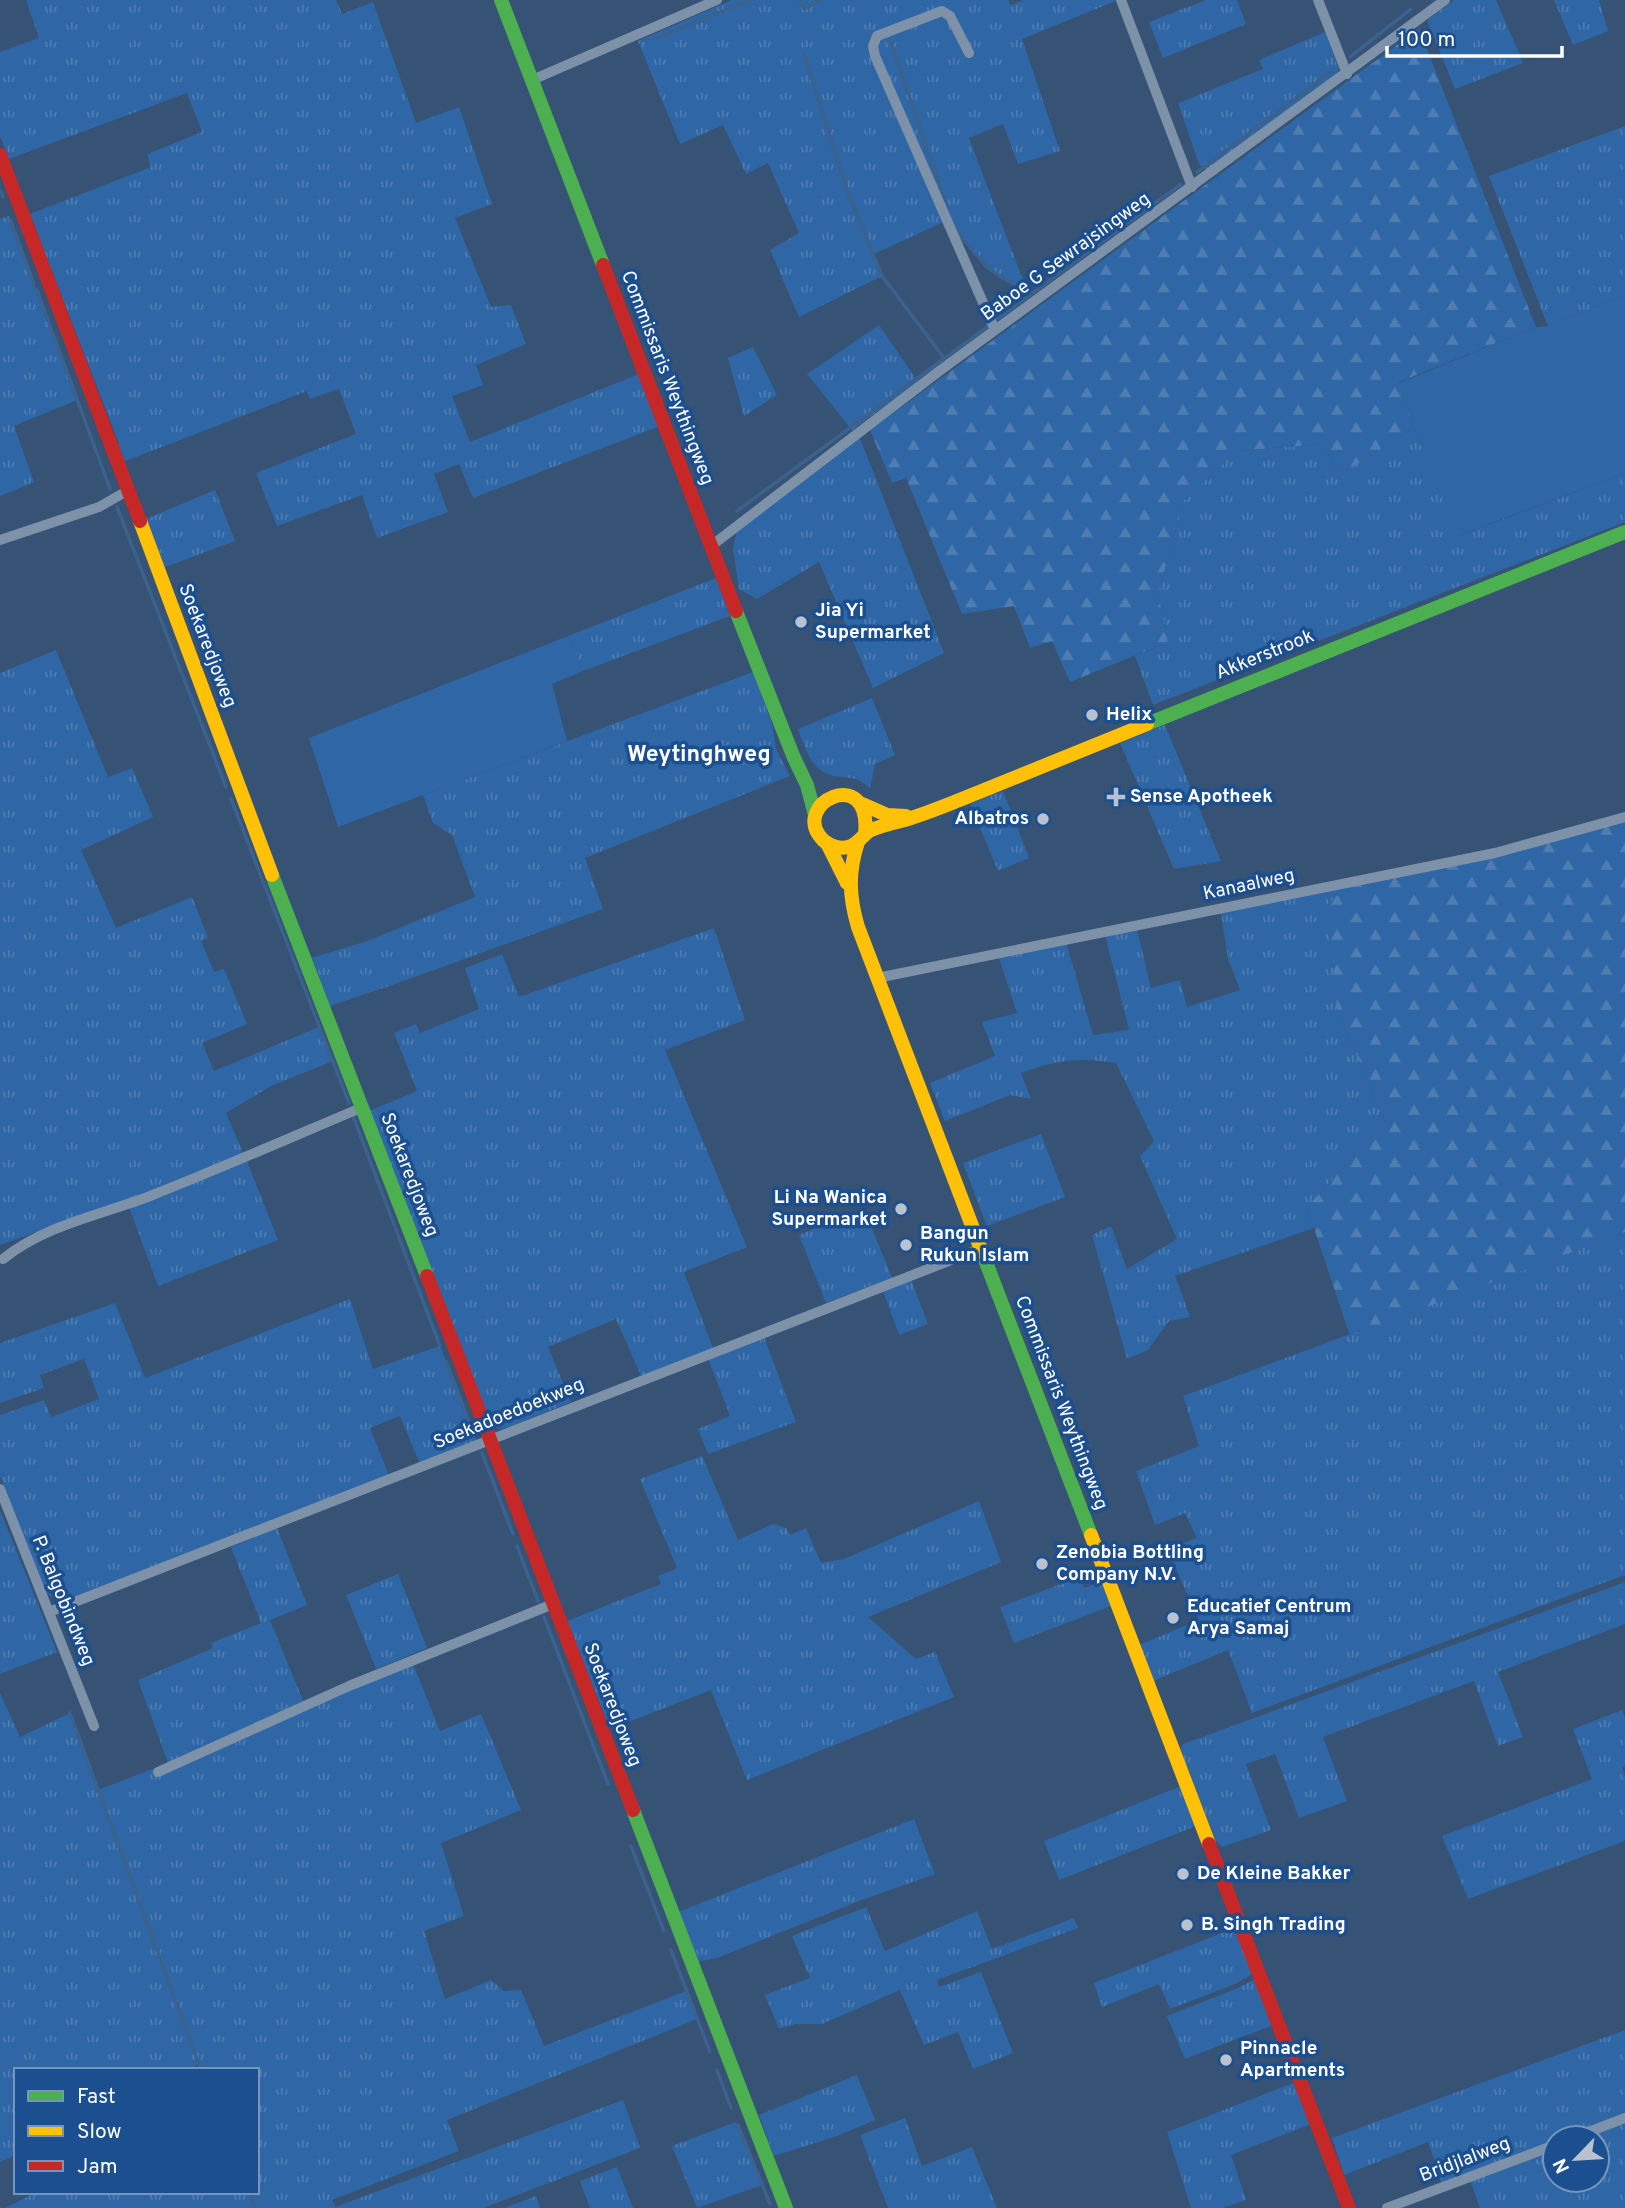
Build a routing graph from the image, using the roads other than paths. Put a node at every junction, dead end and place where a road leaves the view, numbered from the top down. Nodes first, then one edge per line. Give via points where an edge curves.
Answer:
1 (501, 0) edge
2 (717, 0) edge
3 (1121, 0) edge
4 (1318, 0) edge
5 (1445, 0) edge
6 (970, 53) dead end
7 (1347, 74) junction
8 (532, 80) junction
9 (0, 155) edge
10 (1192, 187) junction
11 (995, 330) junction
12 (127, 491) junction
13 (1625, 532) edge
14 (0, 540) edge
15 (711, 546) junction
16 (799, 769) junction
17 (838, 794) junction
18 (862, 804) junction
19 (921, 815) junction
20 (815, 816) junction
21 (1625, 817) edge
22 (861, 838) junction
23 (827, 843) junction
24 (848, 883) junction
25 (877, 978) junction
26 (363, 1107) junction
27 (982, 1248) junction
28 (3, 1259) dead end
29 (489, 1439) junction
30 (0, 1489) edge
31 (553, 1604) junction
32 (49, 1612) junction
33 (94, 1726) dead end
34 (158, 1772) dead end
35 (1541, 2150) edge
36 (786, 2208) edge
37 (1349, 2208) edge
38 (1387, 2208) edge

1 - 8 street, Commissaris Weythingweg
2 - 8 street
3 - 10 street
4 - 7 street
5 - 7 street, Baboe G Sewrajsingweg
6 - 11 street via 950,16 942,11 877,36 873,46
7 - 10 street, Baboe G Sewrajsingweg
8 - 15 street, Commissaris Weythingweg
9 - 12 street, Soekaredjoweg
10 - 11 street, Baboe G Sewrajsingweg
11 - 15 street, Baboe G Sewrajsingweg
12 - 14 street via 99,507
12 - 26 street, Soekaredjoweg
13 - 19 street, Akkerstrook
15 - 16 street, Commissaris Weythingweg
16 - 17 street via 816,786
16 - 20 street, Commissaris Weythingweg
17 - 18 street via 853,796
17 - 20 street via 823,801
18 - 19 street via 887,815
18 - 22 street via 868,815
19 - 22 street, Akkerstrook
20 - 23 street via 817,832
21 - 25 street, Kanaalweg via 1495,853
22 - 23 street via 848,846
22 - 24 street, Commissaris Weythingweg via 852,855
23 - 24 street, Commissaris Weythingweg
24 - 25 street, Commissaris Weythingweg via 849,900
25 - 27 street, Commissaris Weythingweg
26 - 28 street via 149,1196 39,1236
26 - 29 street, Soekaredjoweg
27 - 29 street, Soekadoedoekweg
27 - 37 street, Commissaris Weythingweg
29 - 31 street, Soekaredjoweg
29 - 32 street, Soekadoedoekweg
30 - 32 street, P. Balgobindweg
31 - 34 street via 349,1686
31 - 36 street, Soekaredjoweg
32 - 33 street, P. Balgobindweg
35 - 38 street, Bridjlalweg

